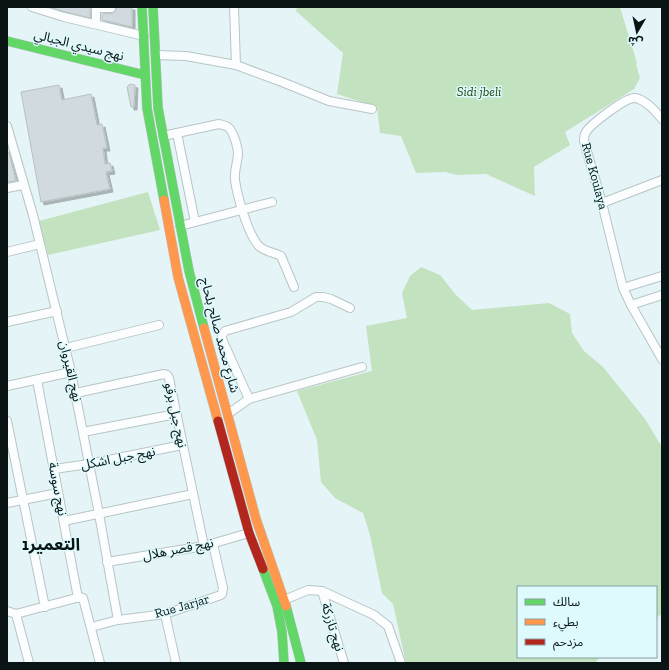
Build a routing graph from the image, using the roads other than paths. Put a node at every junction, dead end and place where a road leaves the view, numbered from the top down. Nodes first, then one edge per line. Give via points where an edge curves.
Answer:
1 (34, 7) edge
2 (96, 7) edge
3 (142, 7) edge
4 (153, 7) edge
5 (234, 7) edge
6 (111, 8) edge
7 (96, 24) junction
8 (144, 36) junction
9 (7, 40) edge
10 (156, 56) junction
11 (236, 65) junction
12 (145, 75) junction
13 (372, 109) dead end
14 (662, 118) edge
15 (7, 127) edge
16 (177, 133) junction
17 (164, 136) junction
18 (662, 180) edge
19 (23, 185) junction
20 (7, 188) edge
21 (272, 202) dead end
22 (602, 202) junction
23 (242, 210) junction
24 (178, 216) junction
25 (167, 219) junction
26 (195, 222) junction
27 (180, 226) junction
28 (40, 244) junction
29 (7, 252) edge
30 (662, 276) edge
31 (294, 287) dead end
32 (623, 288) junction
33 (662, 295) edge
34 (631, 305) junction
35 (350, 308) dead end
36 (57, 310) junction
37 (7, 322) edge
38 (159, 325) dead end
39 (66, 348) junction
40 (662, 359) edge
41 (362, 368) dead end
42 (71, 372) junction
43 (37, 380) junction
44 (7, 386) edge
45 (76, 393) junction
46 (249, 399) junction
47 (176, 414) junction
48 (228, 414) junction
49 (7, 421) edge
50 (83, 432) junction
51 (182, 445) junction
52 (89, 464) junction
53 (54, 469) junction
54 (58, 493) junction
55 (193, 494) junction
56 (22, 500) junction
57 (7, 503) edge
58 (99, 514) junction
59 (64, 522) junction
60 (249, 533) junction
61 (213, 544) junction
62 (204, 546) junction
63 (107, 562) junction
64 (322, 591) junction
65 (80, 598) junction
66 (284, 600) junction
67 (45, 607) junction
68 (7, 609) edge
69 (16, 614) junction
70 (165, 614) junction
71 (118, 620) junction
72 (91, 627) junction
73 (29, 663) edge
74 (100, 663) edge
75 (176, 663) edge
76 (284, 663) edge
77 (301, 663) edge
78 (344, 663) edge
79 (401, 663) edge

1 - 7 street
2 - 6 street
2 - 7 street
3 - 8 main road, شارع محمد صالح بلحاج
4 - 10 main road, شارع محمد صالح بلحاج
5 - 11 street
7 - 8 street
8 - 12 main road, شارع محمد صالح بلحاج
9 - 12 main road, نهج سيدي الجبالي
10 - 11 street via 186,56
10 - 17 main road, شارع محمد صالح بلحاج via 158,108
11 - 13 street via 329,101
12 - 25 main road, شارع محمد صالح بلحاج via 147,108
14 - 22 street, Rue Koulaya via 644,102 636,98 629,99 586,132 584,141
15 - 19 street, نهج القيروان
16 - 17 street
16 - 23 street via 219,124 231,130 238,149 235,179
16 - 26 street
17 - 24 main road, شارع محمد صالح بلحاج
18 - 22 street
19 - 20 street
19 - 28 street, نهج القيروان
21 - 23 street
22 - 32 street, Rue Koulaya
23 - 26 street
23 - 31 street via 254,241 259,247 281,256
24 - 25 main road
24 - 27 main road, شارع محمد صالح بلحاج
25 - 60 main road, شارع محمد صالح بلحاج via 178,276
26 - 27 street
27 - 48 main road, شارع محمد صالح بلحاج via 189,271
28 - 29 street
28 - 36 street, نهج القيروان
30 - 32 street
32 - 34 street, Rue Koulaya
33 - 34 street
34 - 40 street, Rue Koulaya
35 - 46 street via 331,299 316,297 286,314 225,331 222,339
36 - 37 street
36 - 39 street, نهج القيروان
38 - 39 street
39 - 42 street, نهج القيروان
41 - 46 street
42 - 43 street
42 - 45 street, نهج القيروان
43 - 44 street
43 - 53 street, نهج سوسة
45 - 47 street, نهج جبل برقو via 164,374 169,378
45 - 50 street, نهج القيروان
46 - 48 street
47 - 50 street
47 - 51 street, نهج جبل برقو
48 - 66 main road, شارع محمد صالح بلحاج via 256,520
49 - 56 street
50 - 52 street, نهج القيروان
51 - 52 street, نهج جبل اشكل
51 - 55 street, نهج جبل برقو
52 - 53 street, نهج جبل اشكل
52 - 58 street, نهج القيروان
53 - 54 street, نهج سوسة
54 - 56 street
54 - 59 street, نهج سوسة
55 - 58 street
55 - 62 street, نهج جبل برقو
56 - 57 street
56 - 67 street
58 - 59 street
58 - 63 street, نهج القيروان
59 - 65 street, نهج سوسة
60 - 61 street, نهج قصر هلال
60 - 76 main road, شارع محمد صالح بلحاج via 277,606
61 - 62 street, نهج قصر هلال
61 - 70 street, Rue Jarjar via 223,588 222,594
62 - 63 street, نهج قصر هلال
63 - 71 street, نهج القيروان
64 - 66 street via 308,590
64 - 78 street, نهج تازركة
64 - 79 street via 374,615 385,623 390,630
65 - 67 street
65 - 72 street, نهج سوسة
66 - 77 main road, شارع محمد صالح بلحاج
67 - 69 street
68 - 69 street
69 - 73 street
70 - 71 street, Rue Jarjar
70 - 75 street
71 - 72 street, Rue Jarjar
72 - 74 street, نهج سوسة

